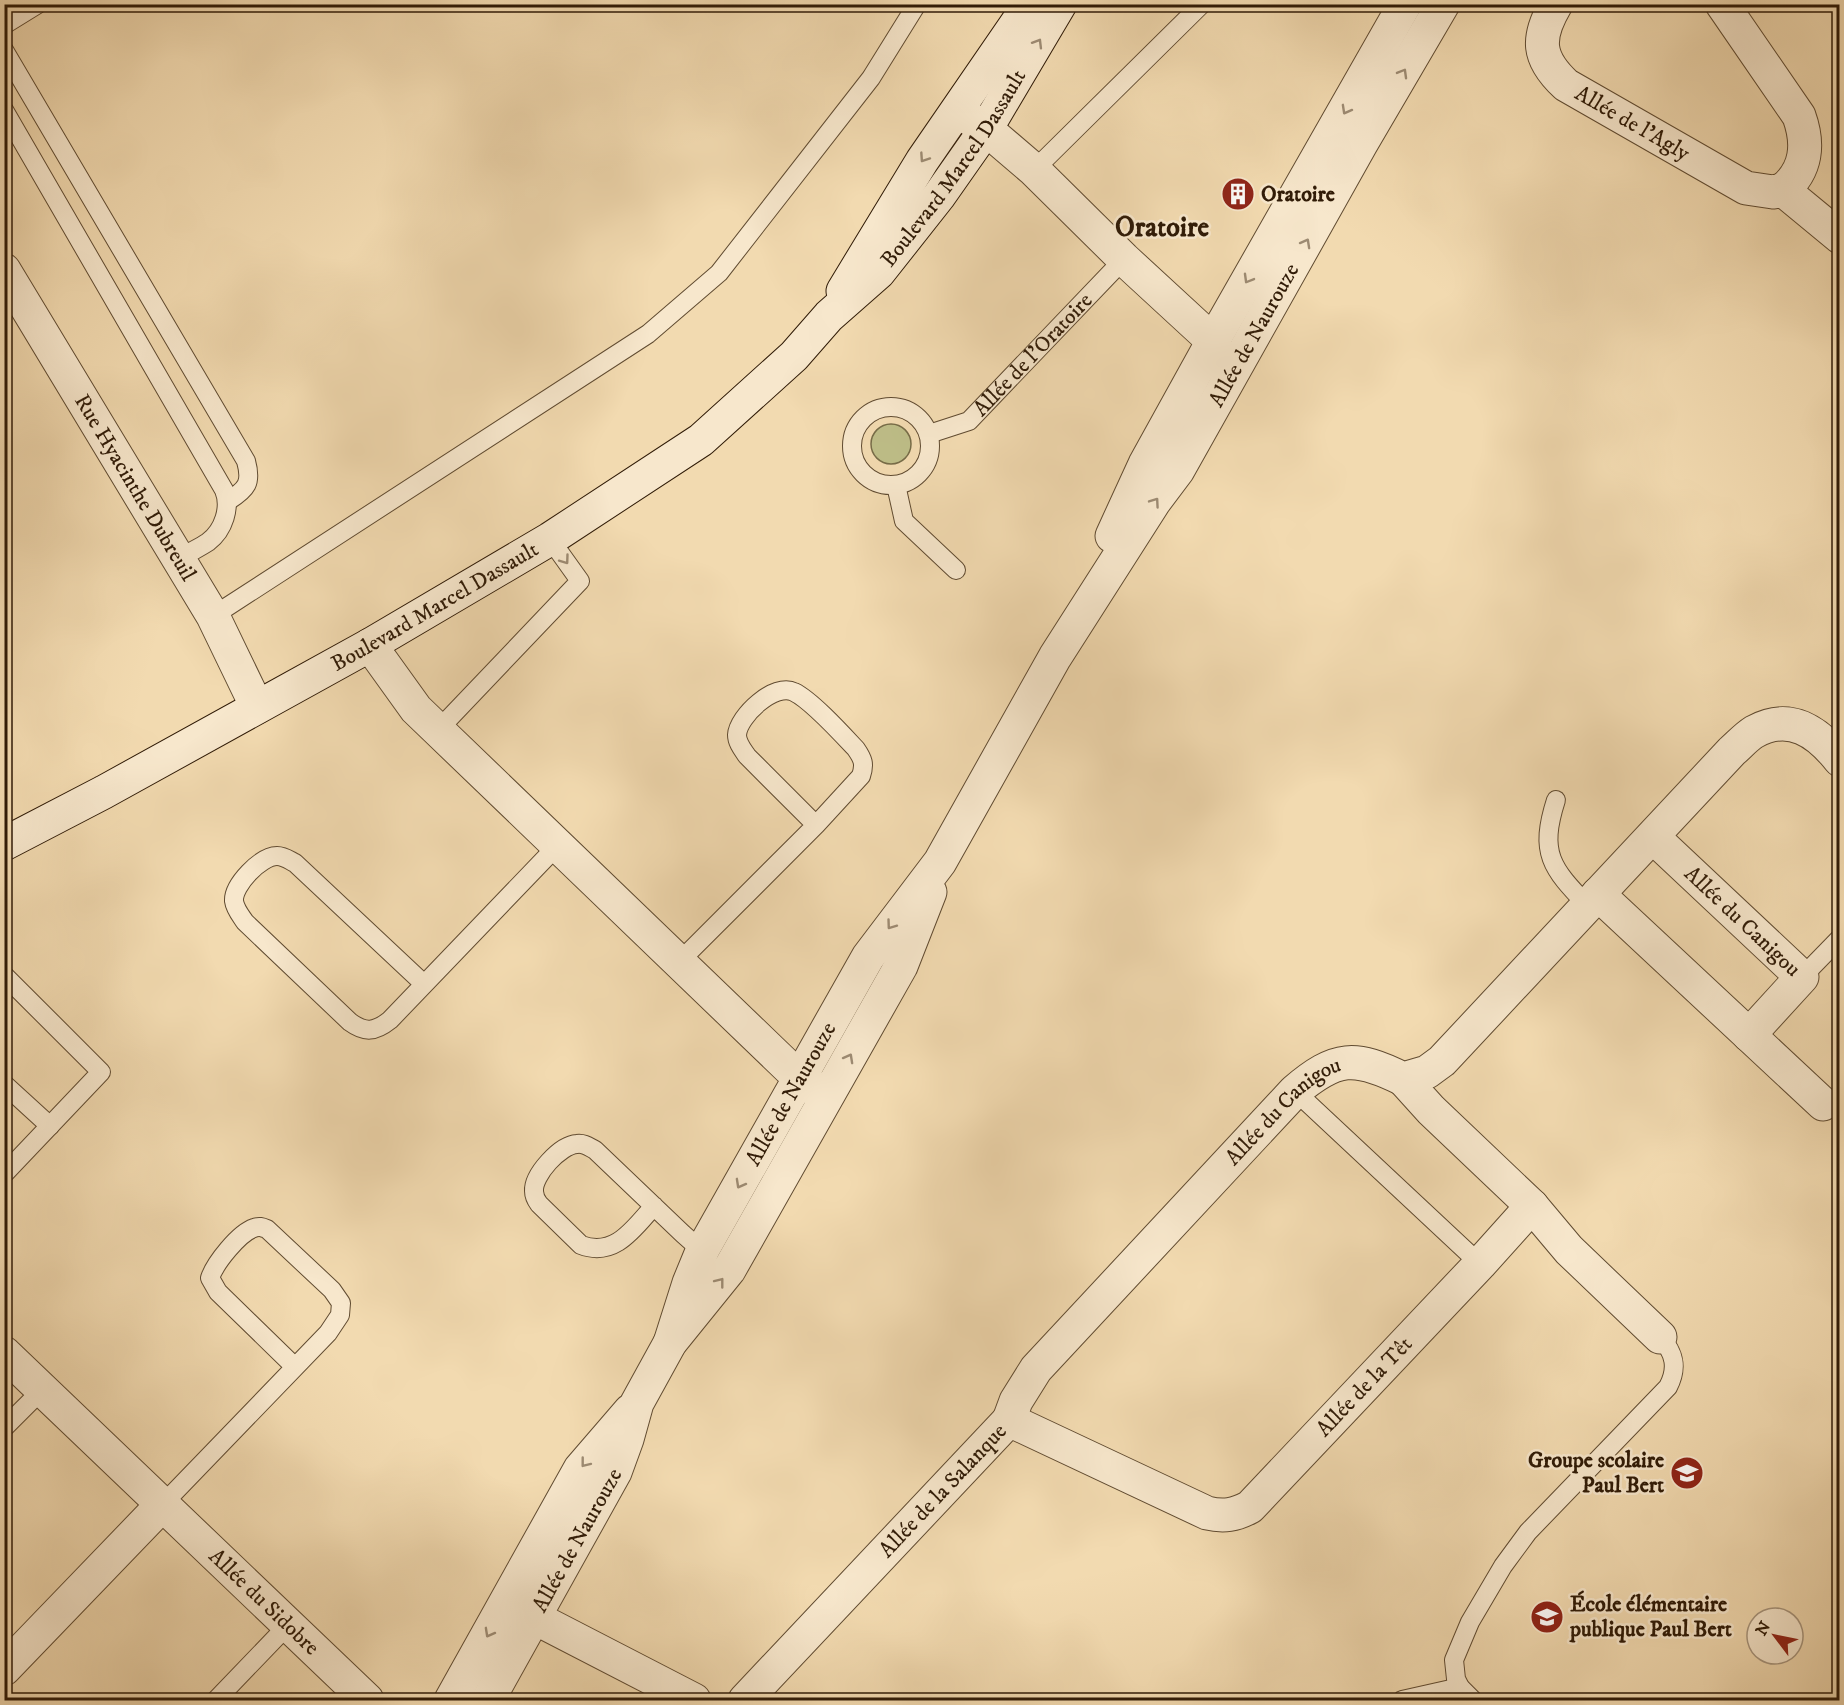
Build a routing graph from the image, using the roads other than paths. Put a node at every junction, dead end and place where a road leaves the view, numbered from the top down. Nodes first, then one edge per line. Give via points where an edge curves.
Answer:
1 (38, 4) edge
2 (917, 4) edge
3 (1030, 4) edge
4 (1060, 4) edge
5 (1202, 4) edge
6 (1405, 4) edge
7 (1443, 4) edge
8 (1556, 4) edge
9 (1722, 4) edge
10 (4, 25) edge
11 (4, 50) edge
12 (4, 110) edge
13 (957, 110) junction
14 (986, 129) junction
15 (1034, 170) junction
16 (1783, 190) junction
17 (1839, 237) edge
18 (1124, 259) junction
19 (4, 270) edge
20 (830, 316) junction
21 (1213, 341) junction
22 (1228, 381) junction
23 (929, 434) junction
24 (896, 484) junction
25 (228, 501) junction
26 (550, 539) junction
27 (179, 559) junction
28 (956, 570) dead end
29 (213, 616) junction
30 (370, 645) junction
31 (1055, 657) junction
32 (257, 707) junction
33 (438, 730) junction
34 (1839, 760) edge
35 (1556, 800) dead end
36 (816, 825) junction
37 (1653, 837) junction
38 (4, 844) edge
39 (558, 845) junction
40 (940, 862) junction
41 (1593, 900) junction
42 (1839, 938) edge
43 (679, 962) junction
44 (4, 975) edge
45 (1802, 977) junction
46 (424, 984) junction
47 (1749, 1035) junction
48 (801, 1075) junction
49 (1403, 1079) junction
50 (4, 1084) edge
51 (1295, 1092) junction
52 (825, 1100) junction
53 (1823, 1104) dead end
54 (50, 1126) junction
55 (4, 1174) edge
56 (654, 1206) junction
57 (1532, 1206) junction
58 (703, 1249) junction
59 (1480, 1264) junction
60 (1660, 1337) joint
61 (670, 1343) junction
62 (4, 1353) edge
63 (295, 1367) junction
64 (42, 1390) junction
65 (637, 1403) junction
66 (1010, 1420) junction
67 (4, 1428) edge
68 (162, 1505) junction
69 (1250, 1508) joint
70 (506, 1602) junction
71 (535, 1618) junction
72 (288, 1625) junction
73 (4, 1669) edge
74 (1466, 1694) edge
75 (216, 1701) edge
76 (367, 1701) edge
77 (452, 1701) edge
78 (488, 1701) edge
79 (694, 1701) edge
80 (744, 1701) edge
81 (1402, 1701) edge

1 - 10 lane
2 - 29 lane via 871,78 719,273 648,334
3 - 13 street, Boulevard Marcel Dassault
14 -> 4 street, Boulevard Marcel Dassault
5 - 15 lane
6 -> 21 street, Allée de Naurouze
22 -> 7 street, Allée de Naurouze
8 - 16 street, Allée de l'Agly via 1541,39 1550,67 1566,86 1746,188 1759,192
9 - 16 street via 1803,127 1801,170
11 - 25 lane via 246,460 248,484
12 - 25 lane
13 - 14 street
13 -> 20 street, Boulevard Marcel Dassault via 881,226
14 - 15 street
14 - 20 street, Boulevard Marcel Dassault via 879,272
15 - 18 street
16 - 17 street
18 - 21 street
18 - 23 lane, Allée de l'Oratoire via 969,421
19 - 27 street, Rue Hyacinthe Dubreuil
20 - 26 street, Boulevard Marcel Dassault via 794,356 701,440
21 - 22 street
21 - 31 street, Allée de Naurouze via 1145,464
31 -> 22 street, Allée de Naurouze via 1178,470
23 - 24 lane via 928,461 909,480
23 - 24 lane via 913,412 900,407 873,411 862,419 855,431 853,458 870,479
24 - 28 lane via 904,521
25 - 27 lane via 227,513 210,541
26 - 30 street, Boulevard Marcel Dassault
26 -> 33 lane via 580,581
27 - 29 street, Rue Hyacinthe Dubreuil
29 - 32 street, Rue Hyacinthe Dubreuil
30 - 32 street, Boulevard Marcel Dassault
30 - 33 street via 416,709
31 - 40 street, Allée de Naurouze
32 - 38 street, Boulevard Marcel Dassault
33 - 39 street
34 - 37 street via 1810,730 1796,725 1766,726 1732,751
35 - 41 lane via 1549,822 1553,865 1566,884
36 - 36 lane via 861,776 865,766 856,748 804,699 784,689 762,699 744,720 737,736 747,756
36 - 43 lane
37 - 41 street
37 - 45 street, Allée du Canigou
39 - 43 street
39 - 46 lane
40 -> 48 street, Allée de Naurouze via 868,957
52 -> 40 street, Allée de Naurouze via 901,966
41 - 47 street
41 - 49 street via 1442,1062 1427,1072
42 - 45 lane
43 - 48 street via 789,1068
44 - 54 lane via 101,1072
45 - 47 street, Allée du Canigou
46 - 46 lane via 380,1028 359,1028 245,922 237,912 236,891 267,858 285,857
47 - 53 street
48 - 52 street
48 -> 58 street, Allée de Naurouze
49 - 51 street, Allée du Canigou via 1368,1065 1342,1063 1315,1074
49 - 57 street
50 - 54 lane
51 - 59 lane
51 - 66 street, Allée du Canigou via 1036,1369 1016,1401
61 -> 52 street, Allée de Naurouze via 729,1270
54 - 55 lane
56 - 56 lane via 585,1145 560,1151 544,1168 533,1189 539,1204 590,1249 611,1247 623,1240
56 - 58 lane
57 - 59 street, Allée de la Têt
57 - 60 street via 1569,1250
58 - 61 street, Allée de Naurouze
59 - 69 street, Allée de la Têt
60 - 74 lane via 1674,1361 1668,1387 1528,1532 1503,1566 1458,1646 1453,1670
61 - 65 street, Allée de Naurouze
62 - 64 street, Allée du Sidobre
63 - 63 lane via 336,1323 341,1303 275,1236 260,1226 252,1228 219,1261 210,1278 218,1292
63 - 68 lane
64 - 67 lane
64 - 68 street, Allée du Sidobre
65 -> 70 street via 580,1469
65 - 71 street, Allée de Naurouze via 615,1472
66 - 69 street, Allée de la Salanque via 1207,1513 1235,1515
66 - 80 street, Allée de la Salanque
68 - 72 street, Allée du Sidobre
68 - 73 street
70 - 71 street
70 -> 77 street
71 - 78 street, Allée de Naurouze
71 - 79 street
72 - 75 lane
72 - 76 street, Allée du Sidobre
74 - 81 lane

